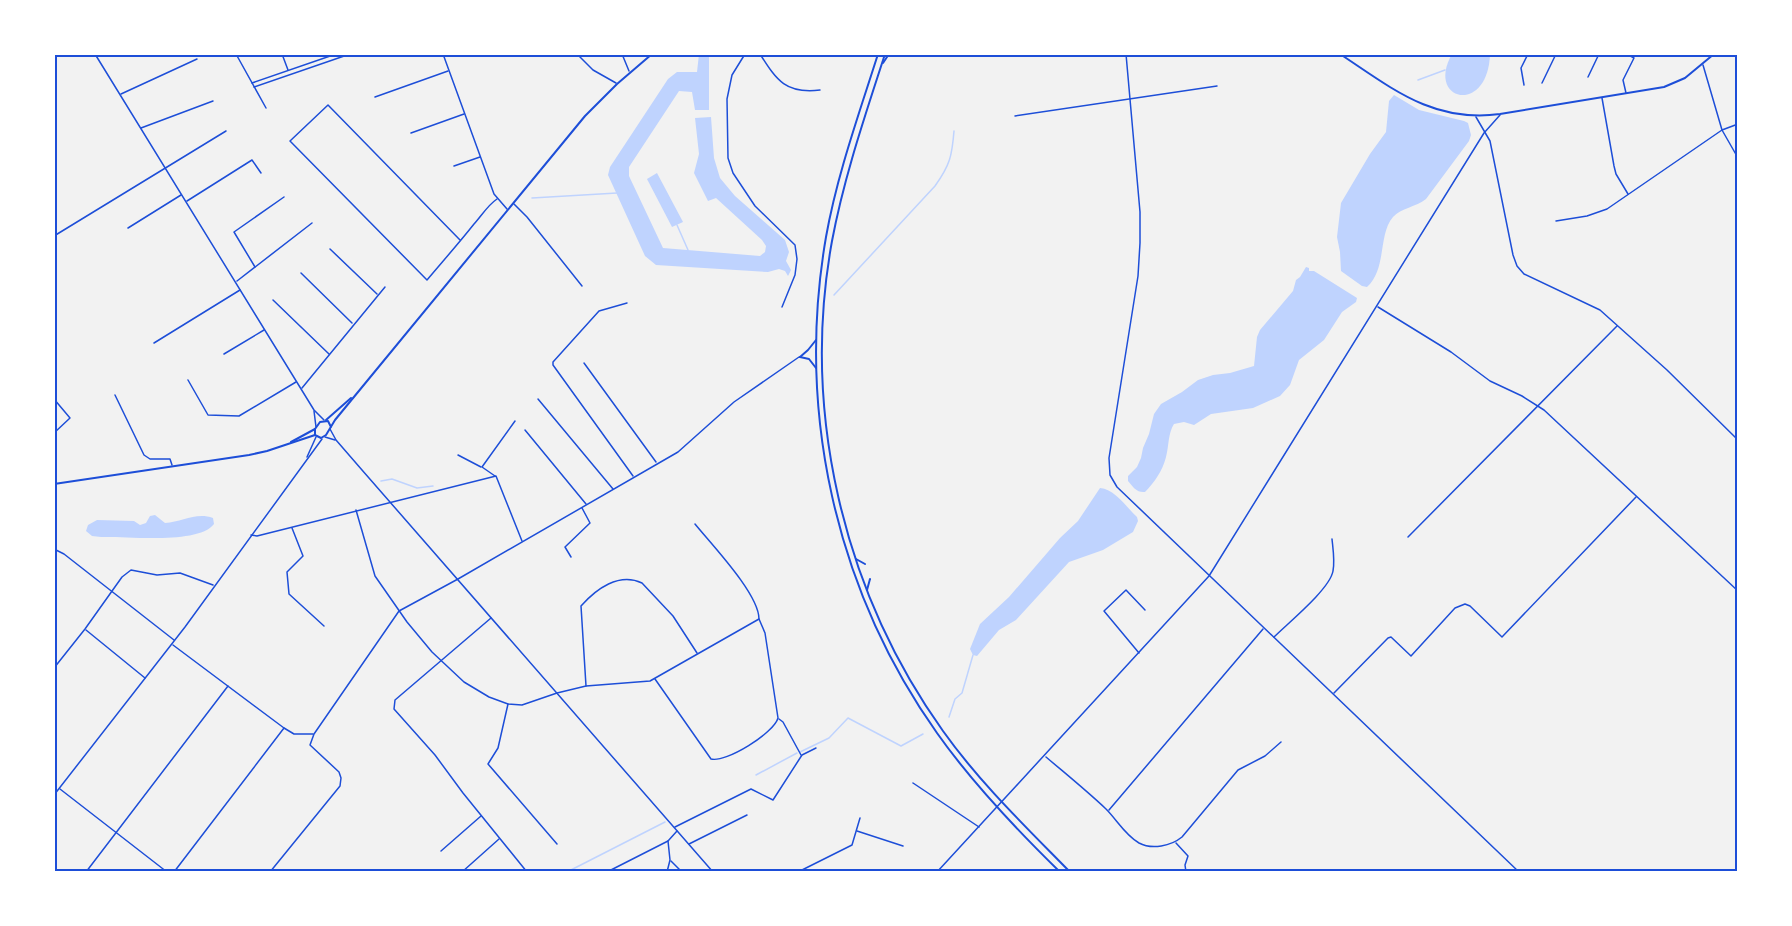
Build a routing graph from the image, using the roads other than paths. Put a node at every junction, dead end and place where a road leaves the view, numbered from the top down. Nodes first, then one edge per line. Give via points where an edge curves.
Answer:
1 (95, 54) edge
2 (236, 54) edge
3 (282, 54) edge
4 (336, 54) edge
5 (350, 54) edge
6 (443, 54) edge
7 (577, 54) edge
8 (622, 54) edge
9 (652, 54) edge
10 (745, 54) edge
11 (760, 54) edge
12 (878, 54) edge
13 (887, 54) edge
14 (1126, 54) edge
15 (1340, 54) edge
16 (1528, 54) edge
17 (1556, 54) edge
18 (1599, 54) edge
19 (1626, 54) edge
20 (1714, 54) edge
21 (326, 56) edge
22 (197, 59) dead end
23 (328, 62) junction
24 (1703, 64) junction
25 (288, 70) junction
26 (449, 71) junction
27 (630, 72) junction
28 (1588, 77) dead end
29 (252, 83) junction
30 (1542, 83) dead end
31 (617, 84) junction
32 (1524, 85) dead end
33 (1217, 86) dead end
34 (254, 87) junction
35 (820, 90) dead end
36 (1626, 94) junction
37 (120, 95) junction
38 (375, 97) dead end
39 (1602, 97) junction
40 (1130, 99) junction
41 (213, 101) dead end
42 (266, 108) dead end
43 (465, 114) junction
44 (1500, 114) junction
45 (1015, 116) dead end
46 (1476, 116) junction
47 (1738, 124) edge
48 (141, 128) junction
49 (1722, 130) junction
50 (226, 131) dead end
51 (411, 133) dead end
52 (1484, 133) junction
53 (481, 157) junction
54 (1738, 158) edge
55 (454, 166) dead end
56 (166, 169) junction
57 (261, 173) dead end
58 (182, 195) junction
59 (1629, 195) junction
60 (284, 197) dead end
61 (497, 199) junction
62 (186, 202) junction
63 (513, 204) junction
64 (508, 210) junction
65 (1557, 221) dead end
66 (312, 223) dead end
67 (128, 228) dead end
68 (54, 236) edge
69 (460, 240) junction
70 (330, 249) dead end
71 (255, 267) junction
72 (301, 273) dead end
73 (236, 282) junction
74 (582, 286) dead end
75 (385, 287) dead end
76 (240, 290) junction
77 (378, 295) junction
78 (273, 300) dead end
79 (627, 303) dead end
80 (1377, 306) junction
81 (782, 307) dead end
82 (353, 324) junction
83 (1617, 326) junction
84 (265, 330) junction
85 (816, 340) junction
86 (154, 343) dead end
87 (224, 354) dead end
88 (329, 354) junction
89 (800, 357) junction
90 (584, 363) dead end
91 (816, 368) junction
92 (188, 380) dead end
93 (297, 382) junction
94 (301, 389) junction
95 (360, 389) junction
96 (116, 395) dead end
97 (54, 399) edge
98 (538, 399) dead end
99 (1538, 406) junction
100 (314, 410) junction
101 (325, 420) junction
102 (515, 421) dead end
103 (315, 428) junction
104 (331, 428) junction
105 (525, 430) dead end
106 (54, 433) edge
107 (316, 436) junction
108 (324, 438) junction
109 (336, 440) junction
110 (1738, 440) edge
111 (281, 447) junction
112 (458, 455) dead end
113 (305, 461) junction
114 (657, 463) junction
115 (172, 466) junction
116 (482, 467) junction
117 (496, 476) junction
118 (634, 477) junction
119 (54, 484) edge
120 (613, 489) junction
121 (1637, 496) junction
122 (391, 502) junction
123 (587, 505) junction
124 (582, 508) junction
125 (356, 510) junction
126 (695, 524) dead end
127 (292, 527) junction
128 (251, 535) junction
129 (1408, 537) dead end
130 (1332, 539) dead end
131 (522, 542) junction
132 (54, 549) edge
133 (571, 557) dead end
134 (856, 559) junction
135 (864, 564) dead end
136 (1209, 576) junction
137 (458, 579) junction
138 (870, 579) dead end
139 (213, 585) junction
140 (867, 590) junction
141 (1738, 591) edge
142 (112, 592) junction
143 (1145, 610) dead end
144 (399, 611) junction
145 (492, 617) junction
146 (759, 619) junction
147 (324, 626) dead end
148 (1264, 628) junction
149 (85, 629) junction
150 (1274, 637) junction
151 (174, 640) junction
152 (171, 644) junction
153 (1139, 653) junction
154 (698, 654) junction
155 (442, 661) junction
156 (54, 668) edge
157 (145, 678) junction
158 (655, 678) junction
159 (228, 686) junction
160 (586, 686) junction
161 (557, 693) junction
162 (1333, 694) junction
163 (508, 704) junction
164 (778, 718) junction
165 (284, 728) junction
166 (314, 734) junction
167 (1281, 742) dead end
168 (816, 748) dead end
169 (802, 755) junction
170 (1045, 756) junction
171 (913, 783) dead end
172 (59, 789) junction
173 (54, 795) edge
174 (1108, 811) junction
175 (482, 815) junction
176 (747, 815) dead end
177 (860, 818) dead end
178 (675, 827) junction
179 (979, 827) junction
180 (678, 831) junction
181 (856, 831) junction
182 (116, 832) junction
183 (501, 838) junction
184 (668, 841) junction
185 (1175, 842) junction
186 (558, 844) dead end
187 (689, 844) junction
188 (903, 846) dead end
189 (441, 851) dead end
190 (670, 861) junction
191 (617, 867) junction
192 (86, 872) edge
193 (167, 872) edge
194 (174, 872) edge
195 (270, 872) edge
196 (462, 872) edge
197 (527, 872) edge
198 (607, 872) edge
199 (620, 872) edge
200 (667, 872) edge
201 (682, 872) edge
202 (713, 872) edge
203 (798, 872) edge
204 (937, 872) edge
205 (1060, 872) edge
206 (1070, 872) edge
207 (1186, 872) edge
208 (1519, 872) edge

1 - 37 street
2 - 29 street
3 - 25 street
4 - 21 street
5 - 23 street
6 - 26 street
7 - 31 street via 593,70
8 - 27 street
9 - 27 main road
10 - 81 street via 732,75 727,99 728,158 755,206 795,245 795,275
11 - 35 street via 775,76 794,90
12 - 85 main road via 832,206 819,288
13 - 134 main road via 839,206 824,306 822,372 828,439 841,508
14 - 40 street
15 - 46 main road via 1425,106
16 - 32 street via 1521,68
17 - 30 street
18 - 28 street
19 - 36 street via 1634,58 1623,80
20 - 24 main road
21 - 23 street
21 - 25 street
22 - 37 street
23 - 34 street
24 - 36 main road via 1669,86
24 - 49 street
25 - 29 street
26 - 38 street
26 - 43 street
27 - 31 main road
29 - 34 street
31 - 63 main road via 585,116
33 - 40 street
34 - 42 street
36 - 39 main road
37 - 48 street
39 - 44 main road
39 - 59 street via 1614,166
40 - 45 street
40 - 136 street via 1140,254 1108,471 1117,487
41 - 48 street
43 - 51 street
43 - 53 street
44 - 46 main road
44 - 52 street
46 - 52 street
47 - 49 street
48 - 56 street
49 - 54 street
49 - 59 street
50 - 56 street
52 - 80 street
52 - 83 street via 1490,141 1517,266 1524,274 1600,310
53 - 55 street
53 - 61 street
56 - 58 street
56 - 68 street
57 - 62 street via 252,160
58 - 62 street
58 - 67 street
59 - 65 street via 1603,211
60 - 71 street via 234,232
61 - 64 street
61 - 69 street
62 - 73 street
63 - 64 main road
63 - 74 street
64 - 95 main road
66 - 71 street
69 - 69 street via 427,280 290,141 328,105
70 - 77 street
71 - 73 street
72 - 82 street
73 - 76 street
75 - 77 street
76 - 84 street
76 - 86 street
77 - 82 street
78 - 88 street
79 - 118 street via 599,311 553,362 554,369
80 - 99 street via 1490,381
80 - 136 street
82 - 88 street
83 - 99 street
83 - 110 street
84 - 87 street
84 - 93 street
85 - 89 main road
85 - 91 main road
88 - 94 street
89 - 91 main road via 809,359
89 - 114 street via 734,402 689,444
90 - 114 street
91 - 205 main road via 827,478 842,539 883,642 945,744 989,798
92 - 93 street via 209,416 237,417
93 - 94 street
94 - 100 street
95 - 101 main road
95 - 104 main road
96 - 115 street via 144,455 150,459 170,459
97 - 106 street via 70,418
98 - 120 street
99 - 121 street
99 - 129 street
100 - 101 street
100 - 103 street
101 - 103 main road
101 - 104 main road
102 - 116 street
103 - 107 main road
103 - 111 main road
104 - 108 main road
104 - 109 street
105 - 123 street
107 - 108 main road
107 - 111 main road
107 - 113 street
108 - 109 street
108 - 113 street
109 - 122 street
111 - 115 main road
112 - 116 street
113 - 128 street
114 - 118 street
115 - 119 main road
116 - 117 street
117 - 122 street
117 - 131 street
118 - 120 street
120 - 123 street
121 - 141 street
121 - 162 street via 1502,637 1465,604 1455,608 1411,656 1388,638
122 - 125 street
122 - 137 street
123 - 124 street
124 - 131 street
124 - 133 street via 590,523 565,547
125 - 127 street
125 - 144 street via 375,576
126 - 146 street via 739,579 759,610
127 - 128 street
127 - 147 street via 303,556 287,572 288,594
128 - 139 street
130 - 150 street via 1331,578
131 - 137 street
132 - 142 street
134 - 135 main road
134 - 140 main road
136 - 148 street
136 - 153 street
137 - 144 street
137 - 145 street
138 - 140 main road
139 - 142 street via 180,573 158,575 131,570
139 - 151 street
140 - 206 main road via 893,647 957,750
142 - 149 street
142 - 151 street
143 - 153 street via 1126,590 1104,611
144 - 155 street
144 - 166 street
145 - 155 street
145 - 161 street
146 - 154 street
146 - 164 street via 765,633
148 - 150 street
148 - 174 street
149 - 156 street
149 - 157 street
150 - 162 street
151 - 152 street
152 - 157 street
152 - 159 street
153 - 170 street
154 - 158 street
154 - 160 street via 673,616 642,583 609,583 581,606
155 - 163 street via 476,690
155 - 175 street via 395,700 394,709
157 - 172 street
158 - 160 street via 641,683
158 - 164 street via 714,760 725,758 767,734
159 - 165 street
159 - 182 street
160 - 161 street
161 - 163 street via 522,705
161 - 178 street
162 - 208 street
163 - 186 street via 498,748 488,764
164 - 169 street
165 - 166 street via 294,734
165 - 194 street
166 - 195 street via 310,747 339,772 340,786
167 - 185 street via 1265,756 1238,770 1190,830
168 - 169 street
169 - 178 street via 776,798 751,789
170 - 174 street
170 - 179 street
171 - 179 street
172 - 173 street
172 - 182 street
174 - 185 street via 1140,843 1156,847
175 - 183 street
175 - 189 street
176 - 187 street
177 - 181 street
178 - 180 street
179 - 204 street
180 - 184 street
180 - 187 street
181 - 188 street
181 - 203 street via 852,845
182 - 192 street
182 - 193 street
183 - 196 street
183 - 197 street
184 - 190 street
184 - 191 street
185 - 207 street via 1188,856
187 - 202 street
190 - 200 street
190 - 201 street
191 - 198 street
191 - 199 street

